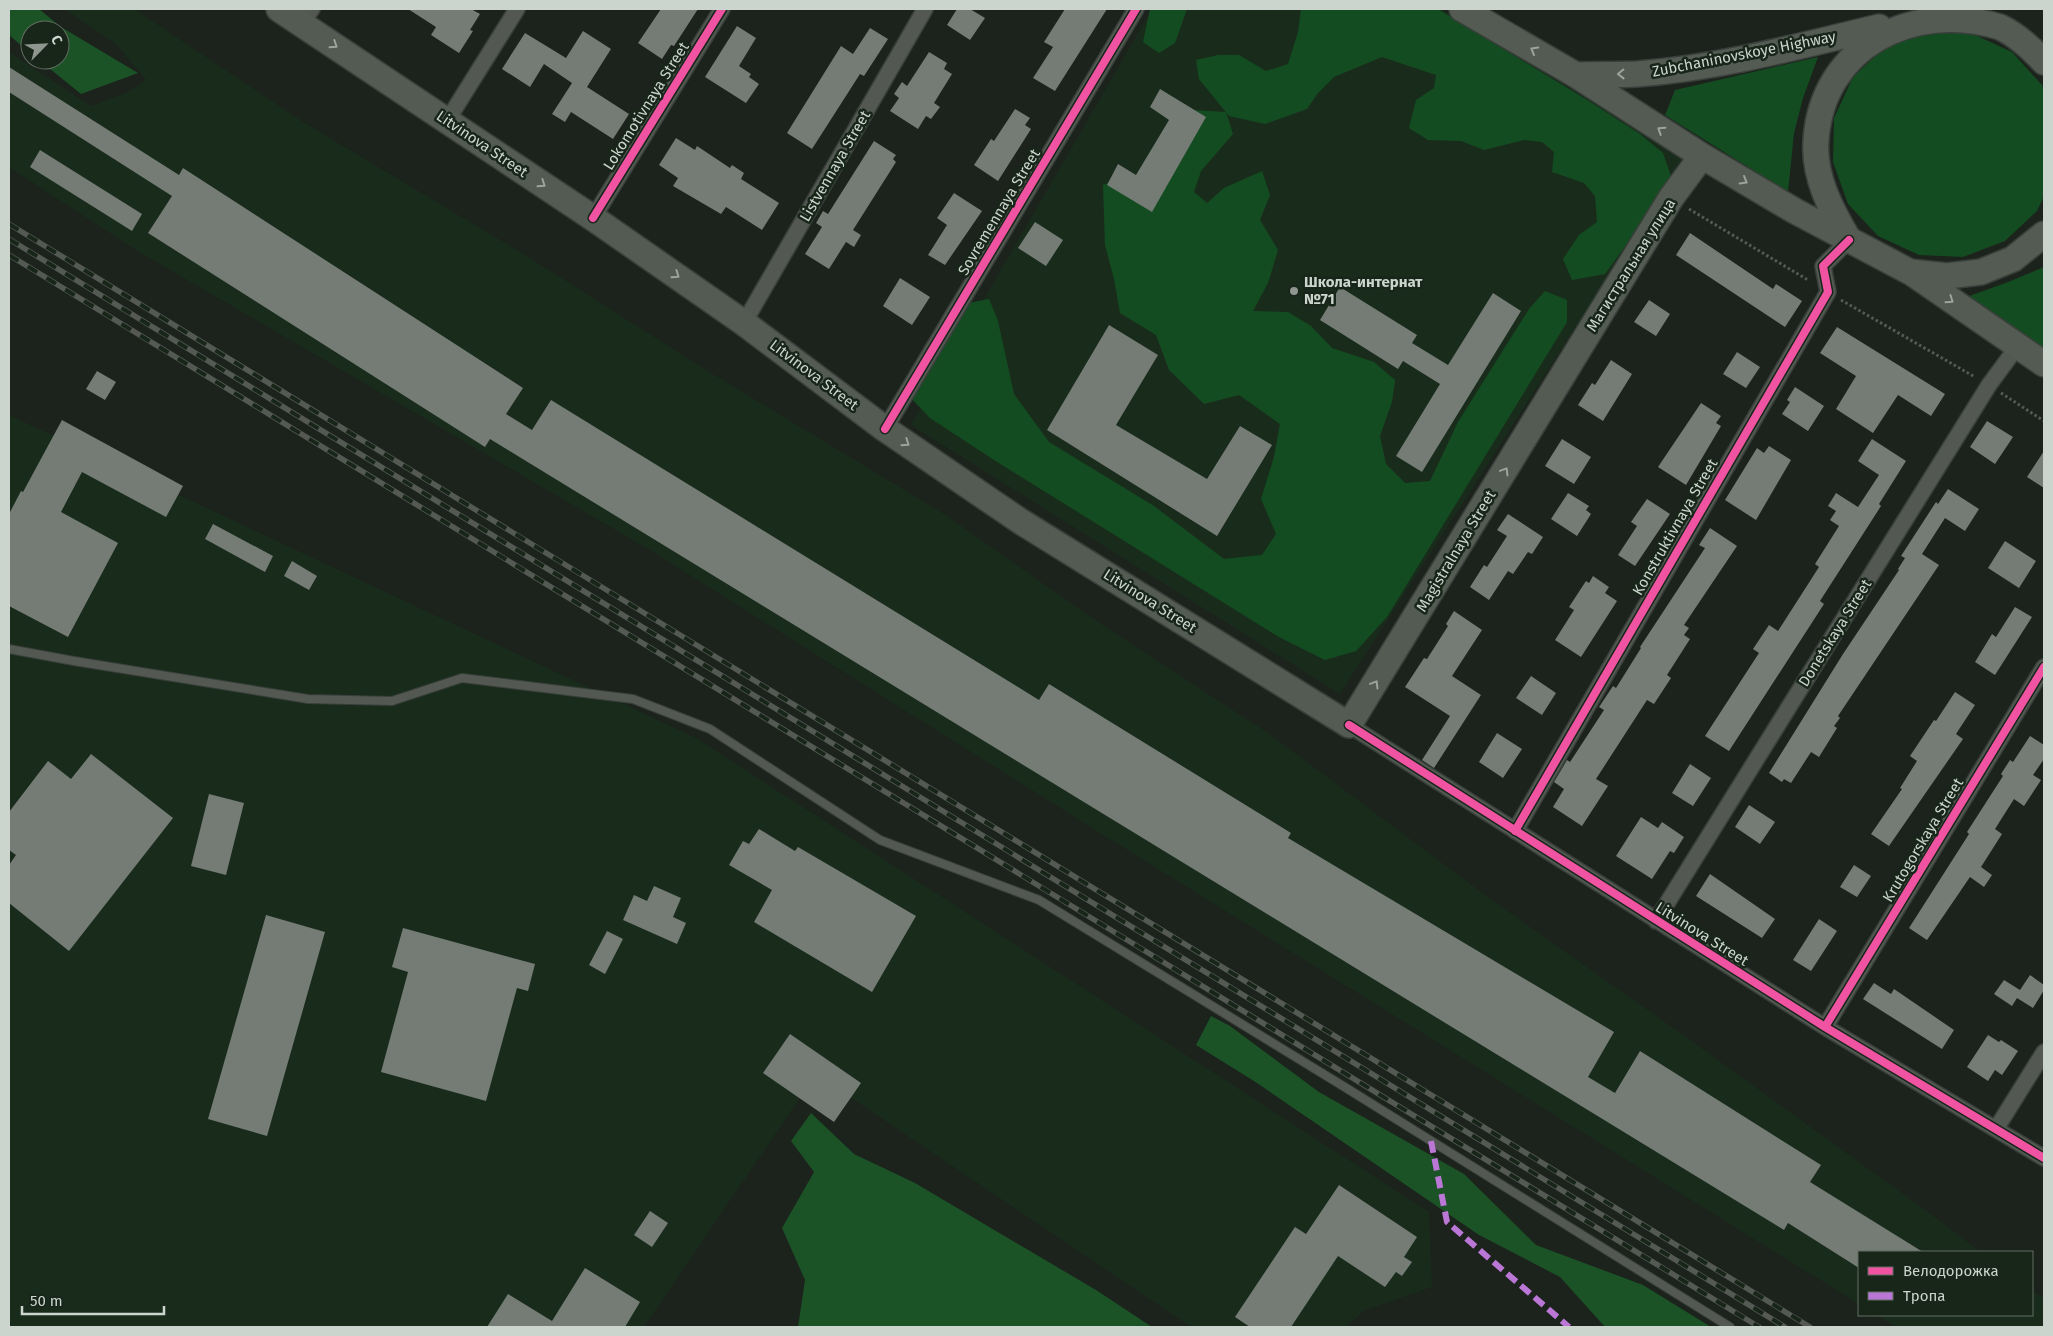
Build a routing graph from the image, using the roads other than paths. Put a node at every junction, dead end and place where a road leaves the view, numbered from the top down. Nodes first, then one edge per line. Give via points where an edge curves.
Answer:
1 (279, 9) edge
2 (517, 9) edge
3 (722, 9) edge
4 (925, 9) edge
5 (1136, 9) edge
6 (1462, 9) edge
7 (1919, 14) edge
8 (307, 16) edge
9 (2044, 62) edge
10 (1576, 75) junction
11 (447, 121) junction
12 (1702, 156) junction
13 (593, 218) junction
14 (2044, 234) edge
15 (1849, 240) junction
16 (1910, 272) junction
17 (744, 322) junction
18 (2017, 347) junction
19 (2044, 364) edge
20 (885, 429) junction
21 (9, 649) edge
22 (2044, 667) edge
23 (1349, 726) junction
24 (1514, 831) junction
25 (1656, 921) junction
26 (1825, 1027) junction
27 (2044, 1052) edge
28 (1996, 1129) junction
29 (2044, 1158) edge
30 (1730, 1327) edge

1 - 8 main road, Litvinova Street
2 - 11 street
3 - 13 street, Lokomotivnaya Street
4 - 17 street, Listvennaya Street
5 - 20 street, Sovremennaya Street
10 -> 6 main road
7 - 9 main road via 1971,17 2000,27 2027,44
7 -> 10 main road, Zubchaninovskoye Highway via 1821,41 1682,69
7 - 15 main road via 1879,32 1853,52 1833,78 1820,109 1816,142 1819,174 1832,212
8 -> 11 main road, Litvinova Street
12 -> 10 main road
11 -> 13 main road, Litvinova Street
12 -> 15 main road
23 -> 12 main road, Магистральная улица via 1672,198
13 -> 17 main road, Litvinova Street
14 - 16 main road via 2014,259 1981,272 1947,276
15 - 16 main road
15 - 24 street, Konstruktivnaya Street via 1823,266 1828,292
16 -> 18 main road
17 - 20 main road, Litvinova Street
18 - 19 main road
18 - 25 street, Donetskaya Street via 1989,385
20 -> 23 main road, Litvinova Street via 1020,521
21 - 30 lane via 308,699 392,701 462,678 642,702 710,729 880,840 1039,900
22 - 26 street, Krutogorskaya Street
23 - 24 street, Litvinova Street
24 - 25 street, Litvinova Street
25 - 26 street, Litvinova Street
26 - 28 street, Litvinova Street
27 - 28 street
28 - 29 street, Litvinova Street

